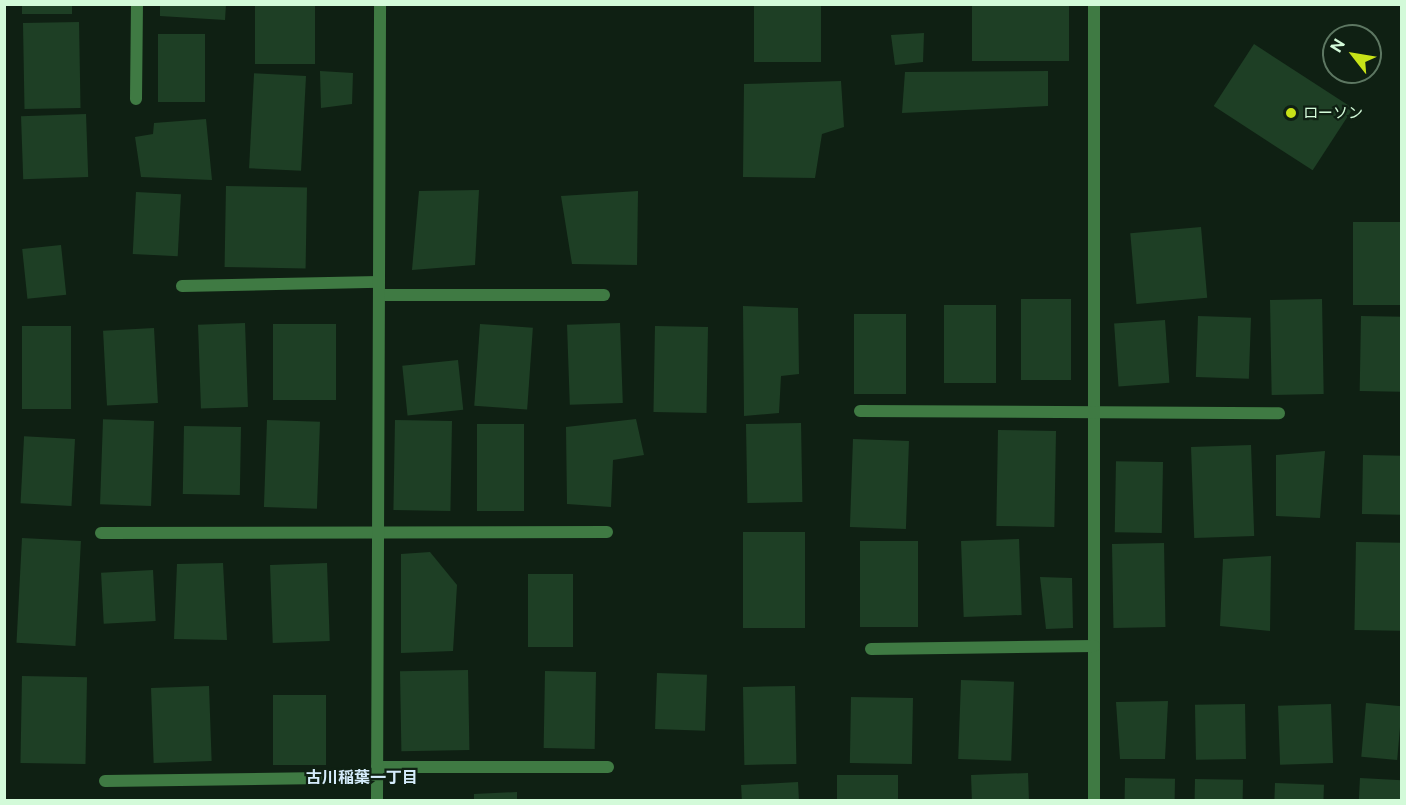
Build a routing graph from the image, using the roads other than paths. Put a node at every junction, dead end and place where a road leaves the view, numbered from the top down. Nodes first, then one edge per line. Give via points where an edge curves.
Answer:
1 (138, 4) edge
2 (381, 4) edge
3 (1094, 4) edge
4 (136, 99) dead end
5 (379, 282) junction
6 (182, 286) dead end
7 (604, 295) dead end
8 (380, 296) junction
9 (860, 411) dead end
10 (1094, 412) junction
11 (1279, 413) dead end
12 (607, 532) dead end
13 (101, 533) dead end
14 (378, 533) junction
15 (1094, 646) junction
16 (871, 649) dead end
17 (608, 767) dead end
18 (377, 772) junction
19 (105, 781) dead end
20 (377, 801) edge
21 (1094, 801) edge

1 - 4 street
2 - 5 street
3 - 10 street
5 - 6 street
5 - 8 street
7 - 8 street
8 - 14 street
9 - 10 street
10 - 11 street
10 - 15 street
12 - 14 street
13 - 14 street
14 - 18 street
15 - 16 street
15 - 21 street
17 - 18 street
18 - 19 street
18 - 20 street

